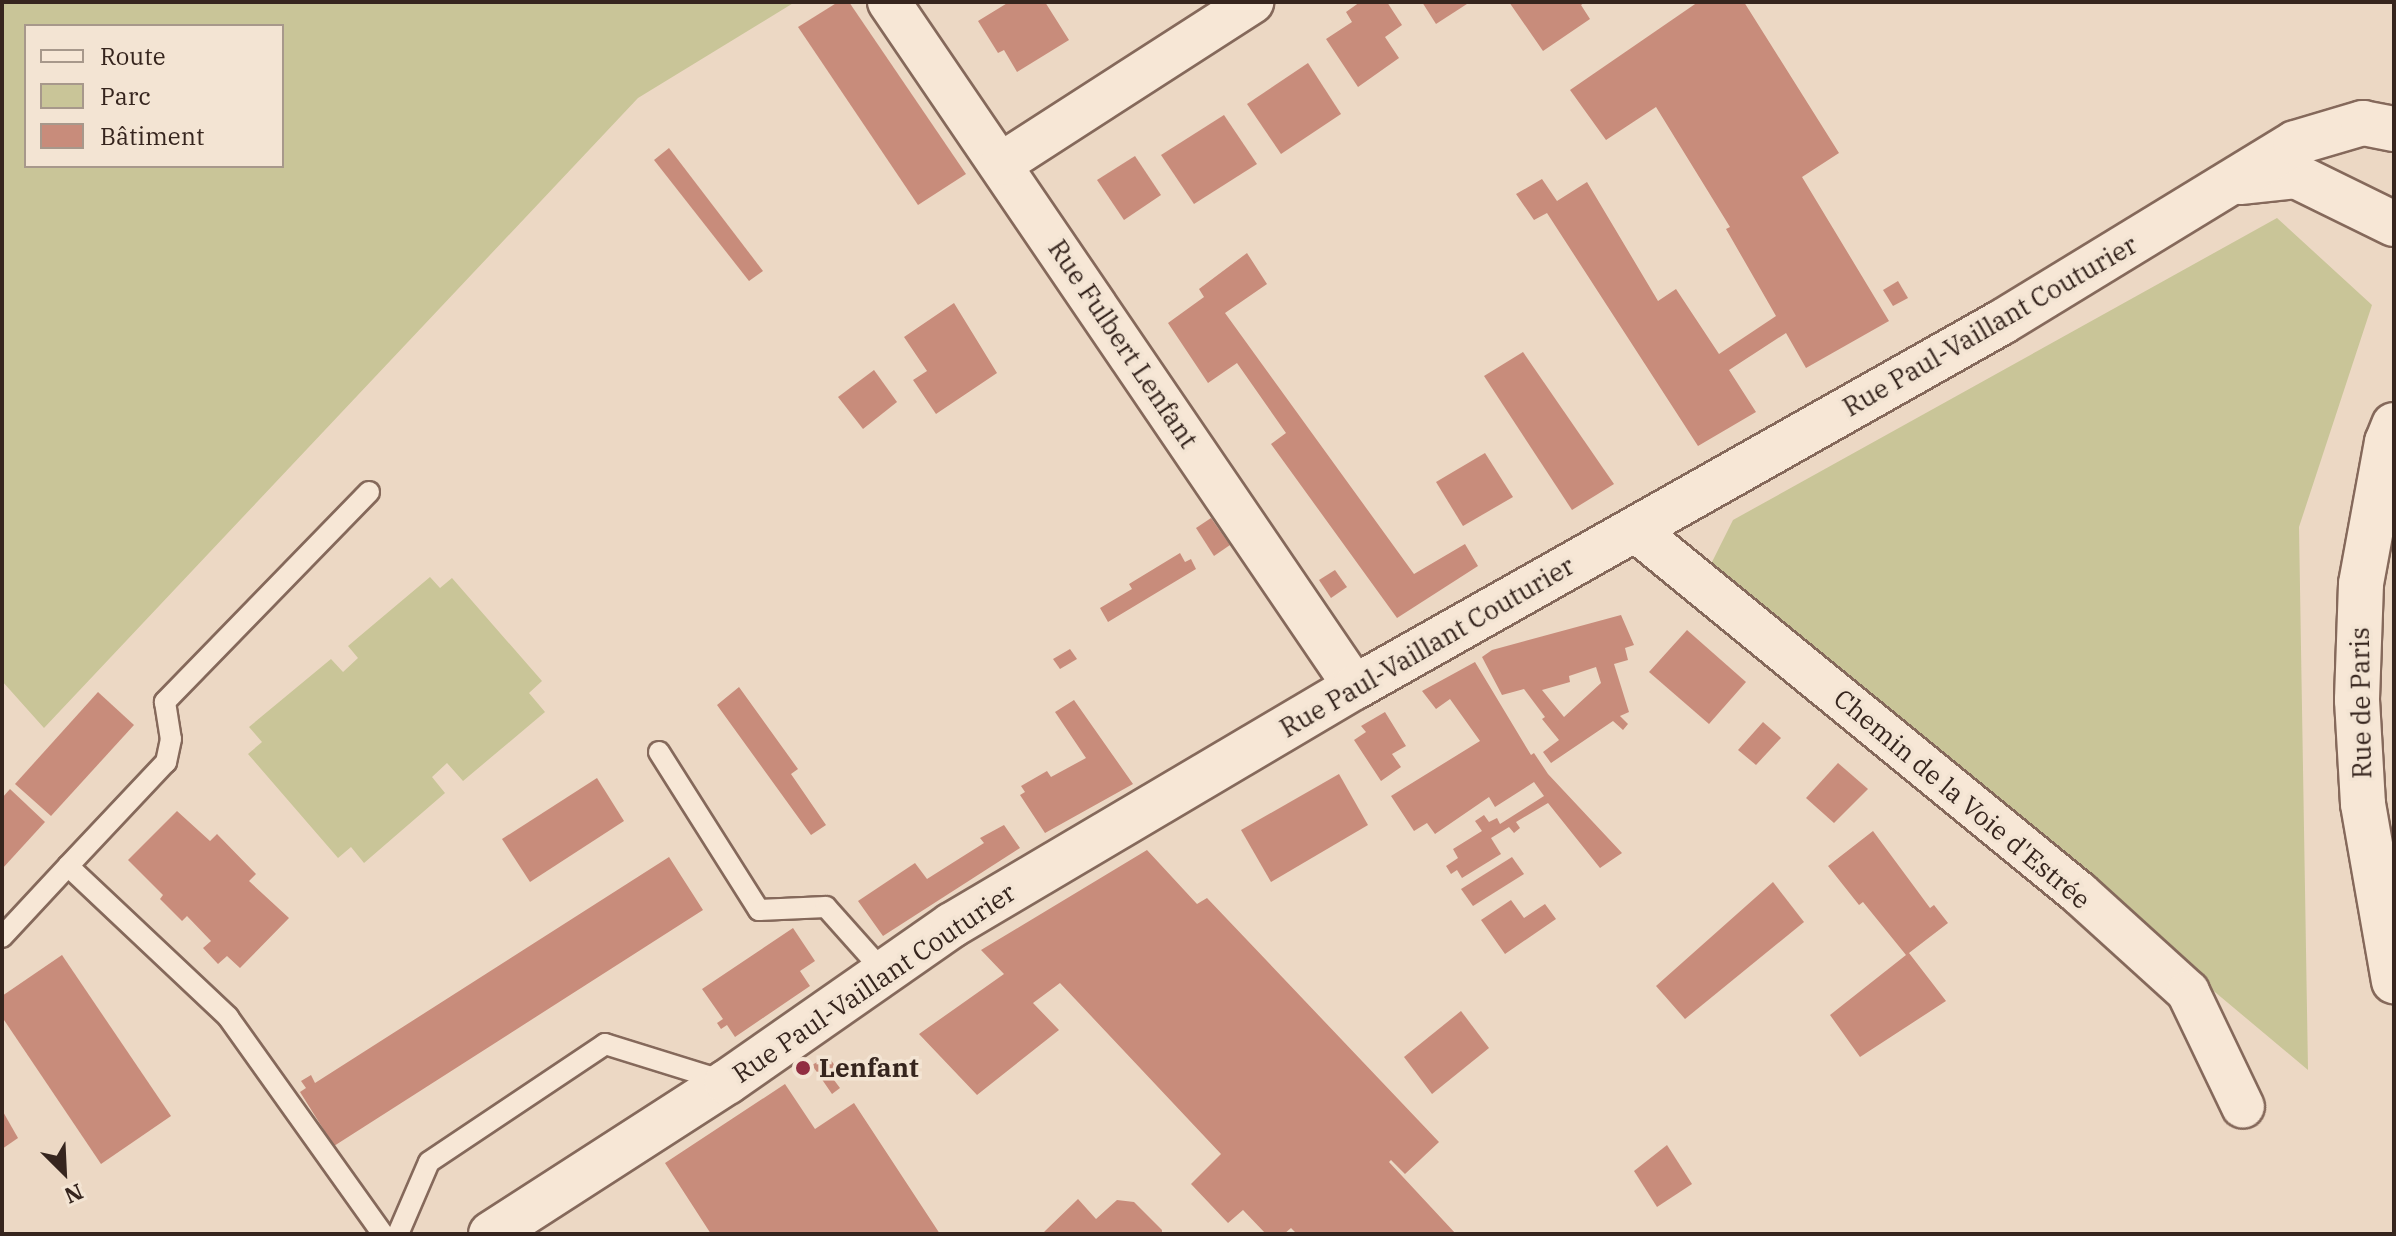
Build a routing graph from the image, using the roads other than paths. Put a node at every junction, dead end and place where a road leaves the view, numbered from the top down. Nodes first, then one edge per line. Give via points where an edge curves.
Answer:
1 (889, 2) edge
2 (1252, 2) edge
3 (2394, 129) edge
4 (1001, 164) junction
5 (2233, 182) junction
6 (2394, 224) edge
7 (2394, 425) edge
8 (369, 492) dead end
9 (1634, 529) junction
10 (1355, 687) junction
11 (659, 752) dead end
12 (68, 866) junction
13 (2, 937) edge
14 (884, 972) junction
15 (2394, 981) edge
16 (727, 1082) junction
17 (2243, 1107) dead end
18 (383, 1234) edge
19 (398, 1234) edge
20 (491, 1234) edge

1 - 4 street, Rue Fulbert Lenfant
2 - 4 street
3 - 5 street, Rue Paul-Vaillant Couturier via 2363,123 2295,143
4 - 10 street, Rue Fulbert Lenfant
5 - 6 street via 2296,176
5 - 9 street, Rue Paul-Vaillant Couturier via 2002,322
7 - 15 street, Rue de Paris via 2361,584 2357,700 2363,804
8 - 12 lane via 165,702 171,739 166,762
9 - 10 street, Rue Paul-Vaillant Couturier
9 - 17 street, Chemin de la Voie d'Estrée via 2079,893 2188,992
10 - 14 street, Rue Paul-Vaillant Couturier via 952,925
11 - 14 lane via 759,910 826,907
12 - 13 lane
12 - 18 lane via 228,1017
14 - 16 street, Rue Paul-Vaillant Couturier
16 - 19 lane via 605,1044 429,1162
16 - 20 street, Rue Paul-Vaillant Couturier

